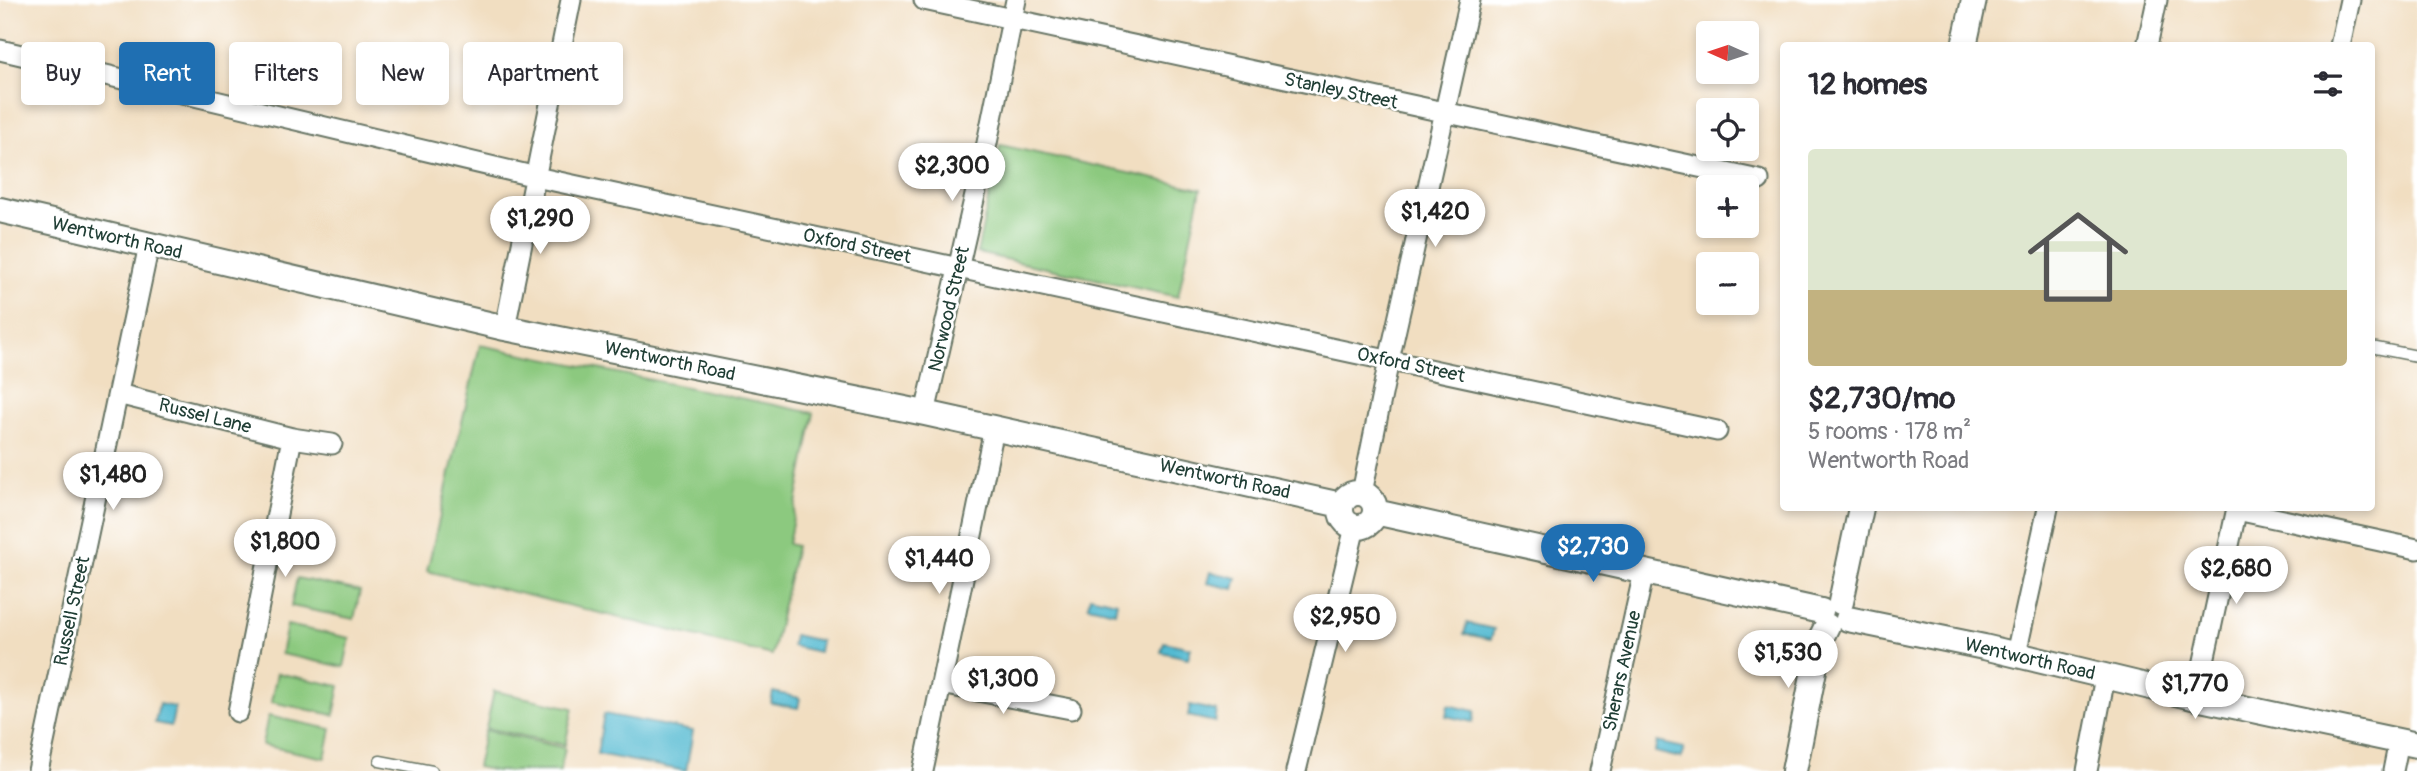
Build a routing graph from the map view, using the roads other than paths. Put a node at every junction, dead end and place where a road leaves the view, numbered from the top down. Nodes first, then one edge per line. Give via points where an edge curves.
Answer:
1 (571, 0) edge
2 (923, 0) edge
3 (1470, 0) edge
4 (1974, 0) edge
5 (2157, 0) edge
6 (2350, 0) edge
7 (1014, 9) edge
8 (1965, 42) edge
9 (2148, 42) edge
10 (2341, 42) edge
11 (0, 50) edge
12 (1446, 114) junction
13 (1735, 175) edge
14 (535, 177) junction
15 (0, 211) edge
16 (149, 245) junction
17 (959, 267) junction
18 (505, 328) junction
19 (2375, 348) edge
20 (2417, 356) edge
21 (1389, 360) junction
22 (118, 394) junction
23 (925, 413) junction
24 (994, 429) junction
25 (1717, 431) dead end
26 (292, 438) junction
27 (332, 444) dead end
28 (1360, 504) junction
29 (1860, 511) edge
30 (2047, 511) edge
31 (2237, 511) edge
32 (2246, 511) edge
33 (1355, 527) joint
34 (2417, 549) edge
35 (1644, 572) junction
36 (1834, 614) junction
37 (2016, 654) junction
38 (2105, 677) junction
39 (941, 684) junction
40 (2196, 698) junction
41 (1072, 709) dead end
42 (238, 712) dead end
43 (2408, 743) edge
44 (380, 761) dead end
45 (38, 771) edge
46 (432, 771) edge
47 (923, 771) edge
48 (1296, 771) edge
49 (1600, 771) edge
50 (1794, 771) edge
51 (2087, 771) edge
52 (2393, 771) edge

1 - 14 street
2 - 7 street, Stanley Street
3 - 12 street
4 - 8 street
5 - 9 street
6 - 10 street
7 - 12 street, Stanley Street
7 - 17 street, Norwood Street
11 - 14 street, Oxford Street
12 - 13 street, Stanley Street
12 - 21 street
14 - 17 street, Oxford Street
14 - 18 street
15 - 16 street, Wentworth Road
16 - 18 street, Wentworth Road
16 - 22 street, Russell Street
17 - 21 street, Oxford Street
17 - 23 street, Norwood Street
18 - 23 street, Wentworth Road
19 - 20 lane
21 - 25 street, Oxford Street
21 - 28 street
22 - 26 street, Russel Lane
22 - 45 street, Russell Street
23 - 24 street, Wentworth Road
24 - 28 street, Wentworth Road
24 - 39 street
26 - 27 street, Russel Lane
26 - 42 street
28 - 33 street via 1366,526
28 - 35 street, Wentworth Road
29 - 36 street
30 - 37 street
31 - 40 street
32 - 34 street
33 - 48 street
35 - 36 street, Wentworth Road
35 - 49 street, Sherars Avenue
36 - 37 street, Wentworth Road
36 - 50 street via 1820,640
37 - 38 street, Wentworth Road
38 - 40 street, Wentworth Road
38 - 51 street
39 - 41 street
39 - 47 street
40 - 43 street, Wentworth Road
43 - 52 street
44 - 46 lane

